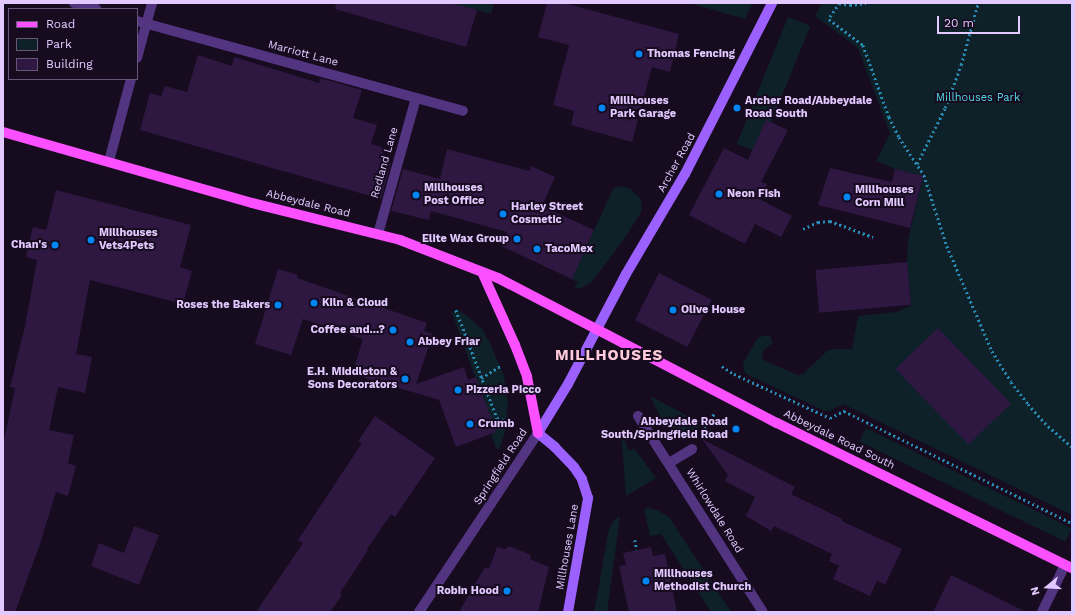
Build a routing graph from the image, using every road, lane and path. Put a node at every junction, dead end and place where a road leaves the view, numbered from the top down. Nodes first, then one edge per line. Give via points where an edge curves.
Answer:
1 (74, 3) edge
2 (152, 3) edge
3 (772, 3) edge
4 (839, 3) edge
5 (866, 3) edge
6 (978, 3) edge
7 (92, 8) edge
8 (142, 22) edge
9 (138, 51) edge
10 (131, 80) edge
11 (416, 98) junction
12 (463, 111) dead end
13 (3, 132) edge
14 (109, 162) junction
15 (917, 164) junction
16 (803, 229) dead end
17 (378, 234) junction
18 (873, 237) dead end
19 (482, 272) junction
20 (456, 310) dead end
21 (596, 330) junction
22 (505, 364) dead end
23 (722, 366) dead end
24 (481, 378) junction
25 (724, 396) junction
26 (638, 416) dead end
27 (507, 421) dead end
28 (538, 433) junction
29 (1072, 447) edge
30 (692, 449) joint
31 (669, 463) junction
32 (1072, 523) edge
33 (635, 540) dead end
34 (637, 550) dead end
35 (1069, 567) edge
36 (419, 612) edge
37 (568, 612) edge
38 (763, 612) edge
39 (1042, 612) edge

1 - 7 street
2 - 8 street
3 - 21 street, Archer Road via 685,174
4 - 5 path
4 - 15 path via 830,19 863,45 889,117
6 - 15 path via 948,102
8 - 9 street
8 - 11 street, Marriott Lane
10 - 14 street
11 - 12 street, Marriott Lane
11 - 17 street, Redland Lane
13 - 14 main road, Abbeydale Road
14 - 17 main road, Abbeydale Road via 252,203
15 - 29 path via 924,175 948,246 1001,368 1028,404
16 - 18 path via 826,221
17 - 19 main road, Abbeydale Road
19 - 21 main road, Abbeydale Road
19 - 28 main road via 515,345 526,378
20 - 24 path
21 - 25 main road, Abbeydale Road South
21 - 28 street, Springfield Road via 568,384
22 - 24 path
23 - 32 path via 734,374 830,418 844,411
24 - 27 path via 497,418
25 - 30 path
25 - 35 main road, Abbeydale Road South
26 - 31 street, Whirlowdale Road
28 - 36 street, Springfield Road
28 - 37 street, Millhouses Lane via 574,467 582,478 588,498
30 - 31 street, Whirlowdale Road
31 - 38 street, Whirlowdale Road
33 - 34 path
35 - 39 street

